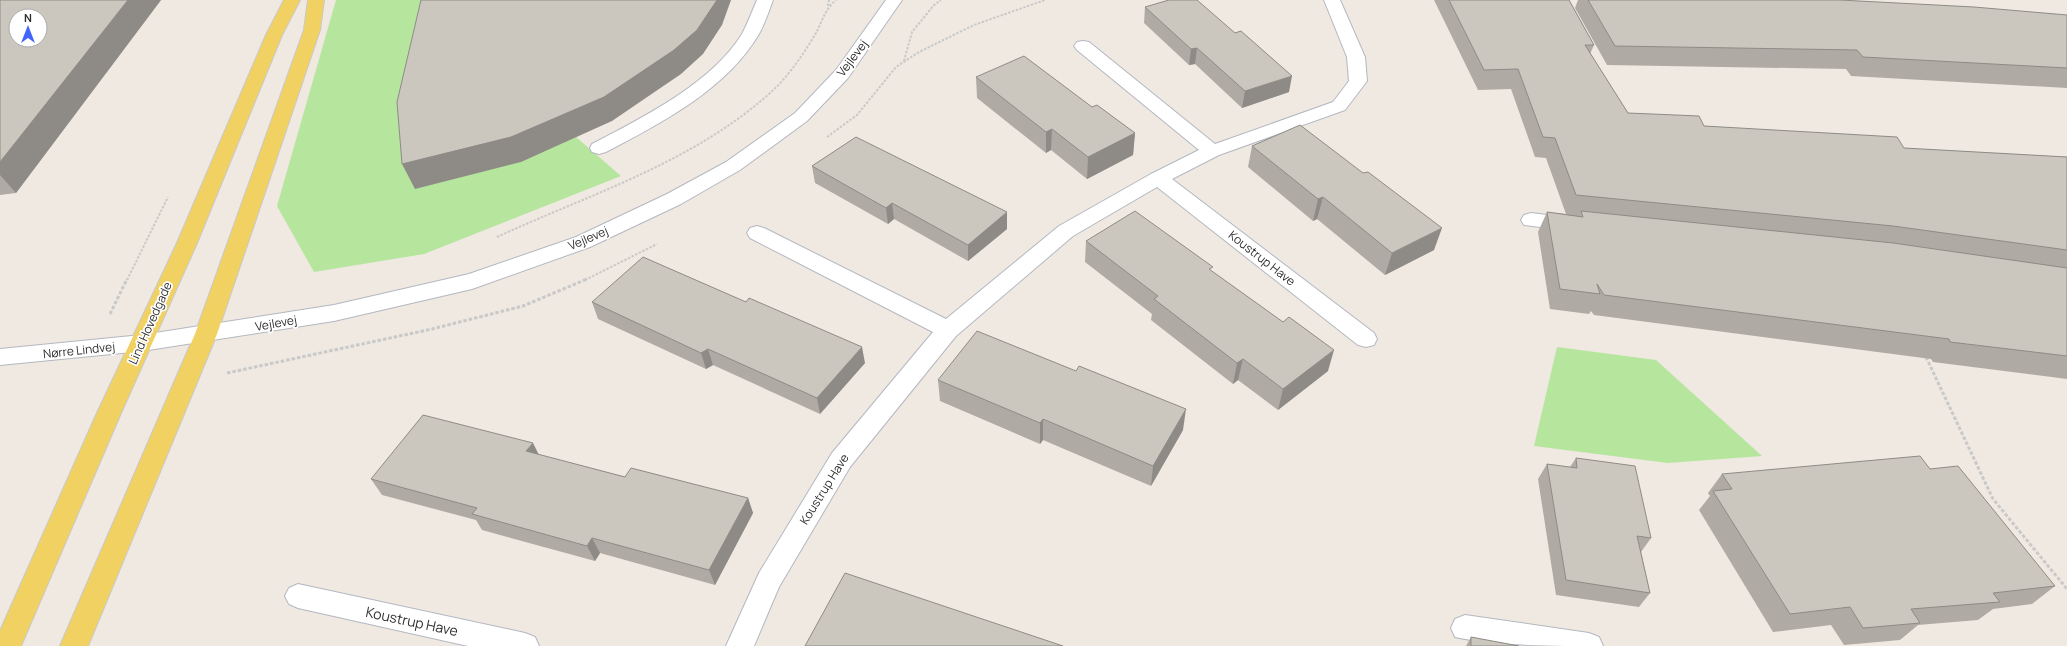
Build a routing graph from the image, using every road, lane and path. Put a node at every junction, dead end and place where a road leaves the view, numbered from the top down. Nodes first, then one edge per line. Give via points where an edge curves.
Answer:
1 (292, 0) edge
2 (316, 0) edge
3 (765, 0) edge
4 (829, 0) edge
5 (836, 0) edge
6 (894, 0) edge
7 (942, 0) edge
8 (1332, 0) edge
9 (828, 6) junction
10 (1083, 46) dead end
11 (904, 62) dead end
12 (599, 148) dead end
13 (1212, 151) junction
14 (1158, 178) junction
15 (1531, 220) dead end
16 (1594, 226) edge
17 (757, 233) dead end
18 (496, 237) dead end
19 (155, 312) junction
20 (109, 318) dead end
21 (948, 330) junction
22 (206, 334) junction
23 (1366, 339) dead end
24 (142, 343) junction
25 (1925, 355) edge
26 (0, 356) edge
27 (2067, 589) edge
28 (298, 596) dead end
29 (1465, 628) dead end
30 (7, 646) edge
31 (74, 646) edge
32 (525, 646) edge
33 (740, 646) edge
34 (1589, 646) edge

1 - 19 main road, Lind Hovedgade via 274,35
2 - 22 main road via 312,30
3 - 12 street via 748,38 713,78 654,120
4 - 9 path
5 - 9 path
6 - 22 street, Vejlevej via 842,74 801,117 733,166 674,199 583,242 472,281 334,313
7 - 11 path via 934,5 912,32
8 - 13 street, Koustrup Have via 1356,57 1358,81 1348,94 1338,106
9 - 18 path via 800,58 770,93 736,121 681,155
10 - 13 street
13 - 14 street, Koustrup Have
14 - 21 street, Koustrup Have via 1066,231
14 - 23 street, Koustrup Have
15 - 16 street
17 - 21 street
19 - 20 path
19 - 24 main road, Lind Hovedgade
21 - 33 street, Koustrup Have via 840,460 768,581
22 - 24 street, Nørre Lindvej
22 - 31 main road
24 - 26 street, Nørre Lindvej
24 - 30 main road, Lind Hovedgade
25 - 27 path via 1993,499
28 - 32 street, Koustrup Have
29 - 34 street

